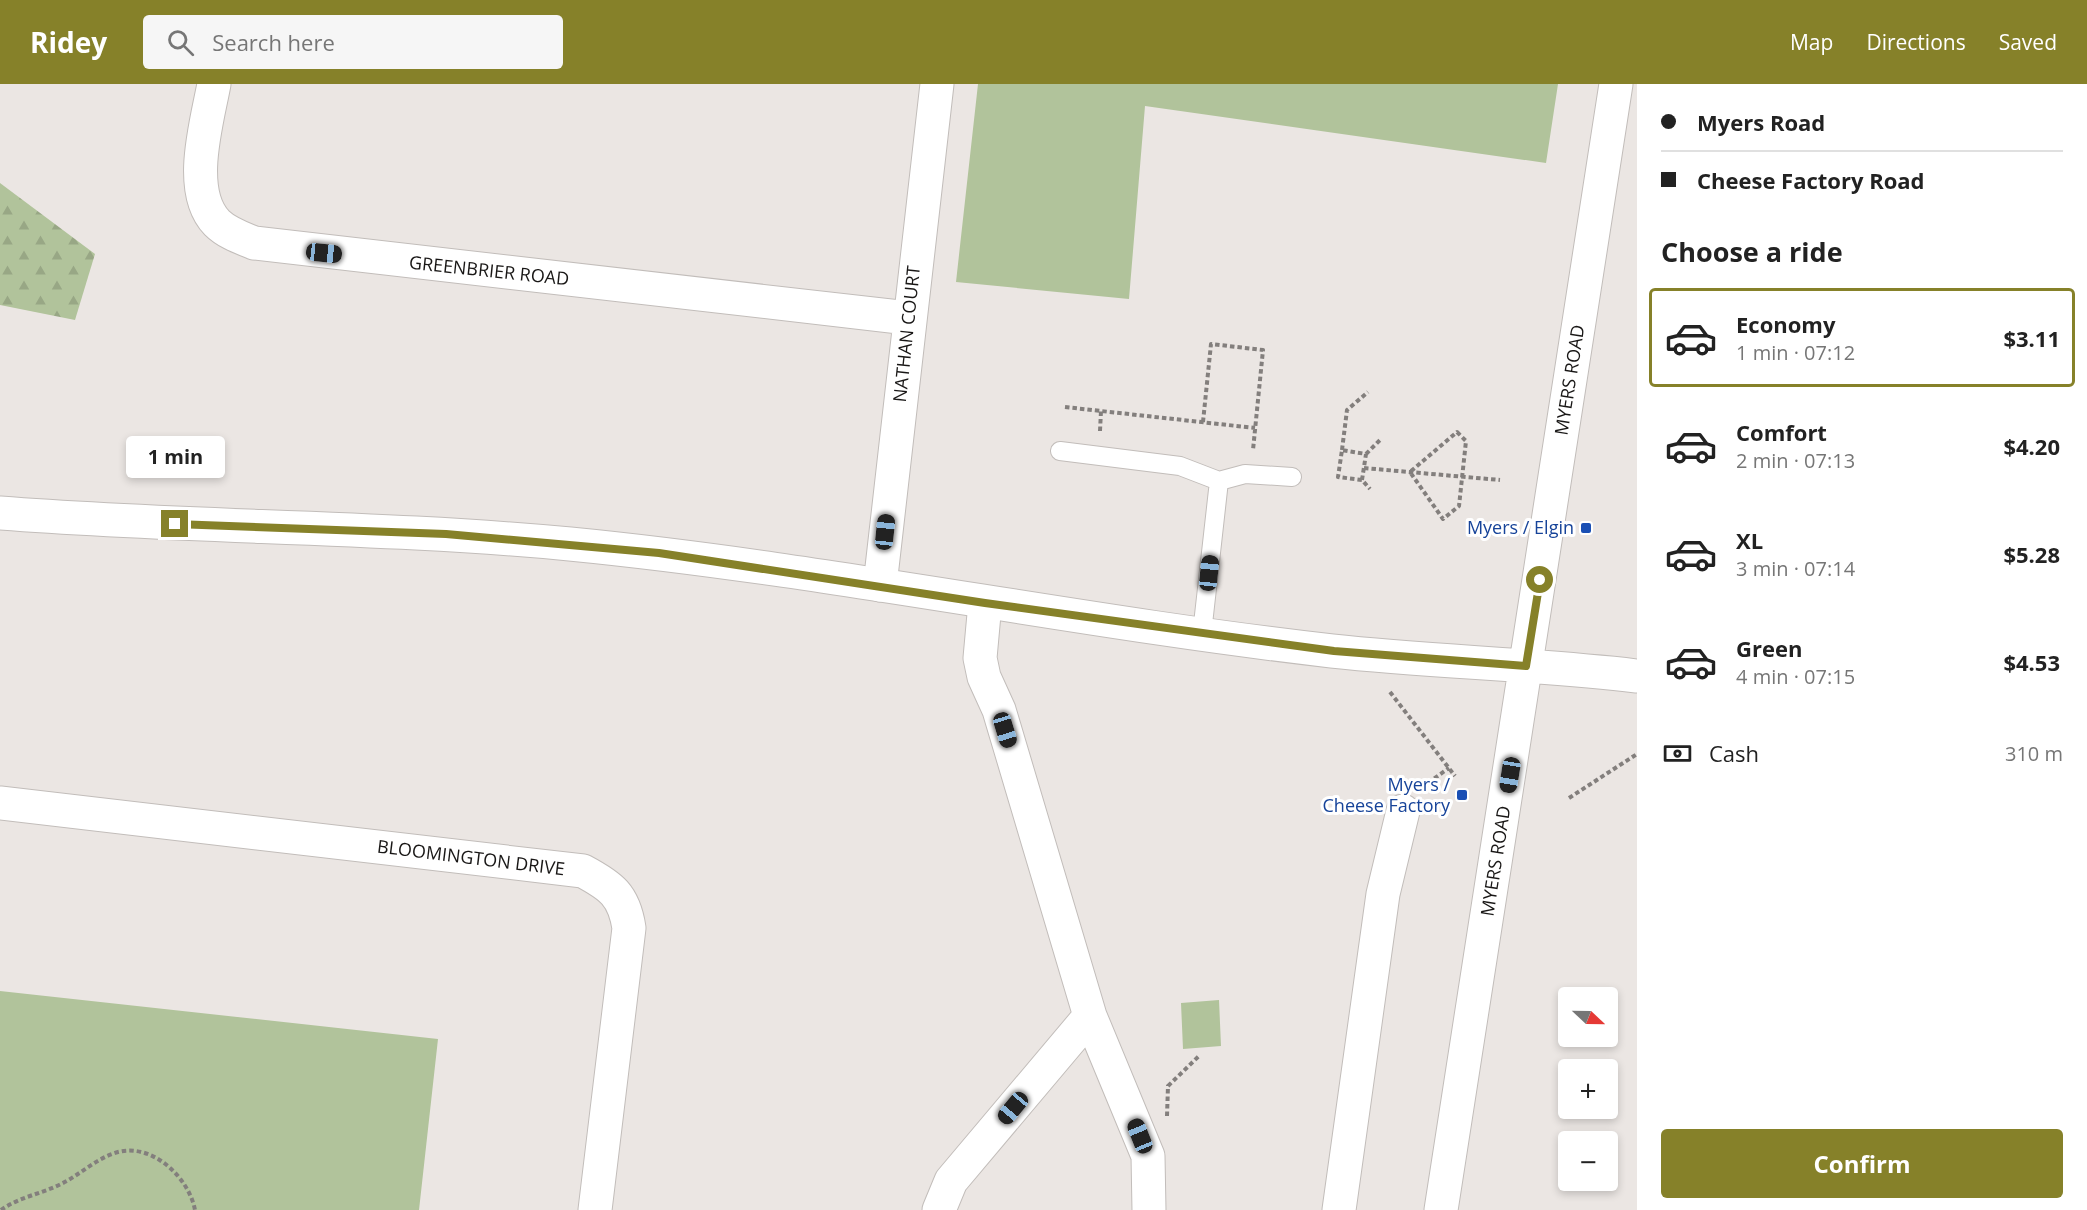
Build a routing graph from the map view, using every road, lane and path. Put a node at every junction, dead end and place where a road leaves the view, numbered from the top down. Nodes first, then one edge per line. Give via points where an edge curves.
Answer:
1 (214, 84) edge
2 (937, 84) edge
3 (1616, 84) edge
4 (908, 318) junction
5 (1368, 392) dead end
6 (1065, 407) dead end
7 (1203, 422) junction
8 (1255, 428) junction
9 (1381, 439) dead end
10 (1342, 450) junction
11 (1060, 451) dead end
12 (1252, 454) dead end
13 (1366, 454) junction
14 (1364, 468) junction
15 (1410, 472) junction
16 (1292, 477) dead end
17 (1462, 477) junction
18 (1362, 480) junction
19 (1500, 480) dead end
20 (1219, 482) junction
21 (1370, 489) dead end
22 (0, 513) edge
23 (880, 585) junction
24 (985, 603) junction
25 (1202, 633) junction
26 (1526, 666) junction
27 (1637, 676) edge
28 (1390, 692) dead end
29 (1637, 754) edge
30 (1455, 776) dead end
31 (1569, 798) dead end
32 (0, 803) edge
33 (1403, 811) dead end
34 (1090, 1016) junction
35 (1200, 1055) dead end
36 (1148, 1156) junction
37 (1, 1210) edge
38 (195, 1210) edge
39 (595, 1210) edge
40 (939, 1210) edge
41 (1149, 1210) edge
42 (1339, 1210) edge
43 (1441, 1210) edge

1 - 4 street, GREENBRIER ROAD via 202,146 201,179 207,205 217,223 254,243
2 - 4 street, NATHAN COURT
3 - 26 street, MYERS ROAD
4 - 23 street, NATHAN COURT
5 - 10 path via 1347,410
6 - 7 path
7 - 8 path
7 - 8 path via 1211,344 1263,350
8 - 12 path
9 - 13 path
10 - 13 path
10 - 18 path via 1338,477
11 - 20 lane via 1180,466
13 - 14 path
14 - 15 path
14 - 18 path
15 - 17 path
15 - 17 path via 1443,519 1459,506
15 - 17 path via 1457,432 1466,441
16 - 20 lane via 1245,474
17 - 19 path
18 - 21 path
20 - 25 lane
22 - 23 street via 446,534 659,553
23 - 24 street
24 - 25 street
24 - 34 street via 980,658 984,677 999,710
25 - 26 street via 1334,651
26 - 27 street
26 - 43 street, MYERS ROAD
28 - 30 path
29 - 31 path
32 - 39 street, BLOOMINGTON DRIVE via 583,871 603,882 626,909 629,928
33 - 42 street via 1383,894
34 - 36 street
34 - 40 street via 951,1181
35 - 36 path via 1168,1086 1168,1114
36 - 41 street
37 - 38 path via 62,1184 118,1152 136,1151 155,1158 176,1173 193,1198

